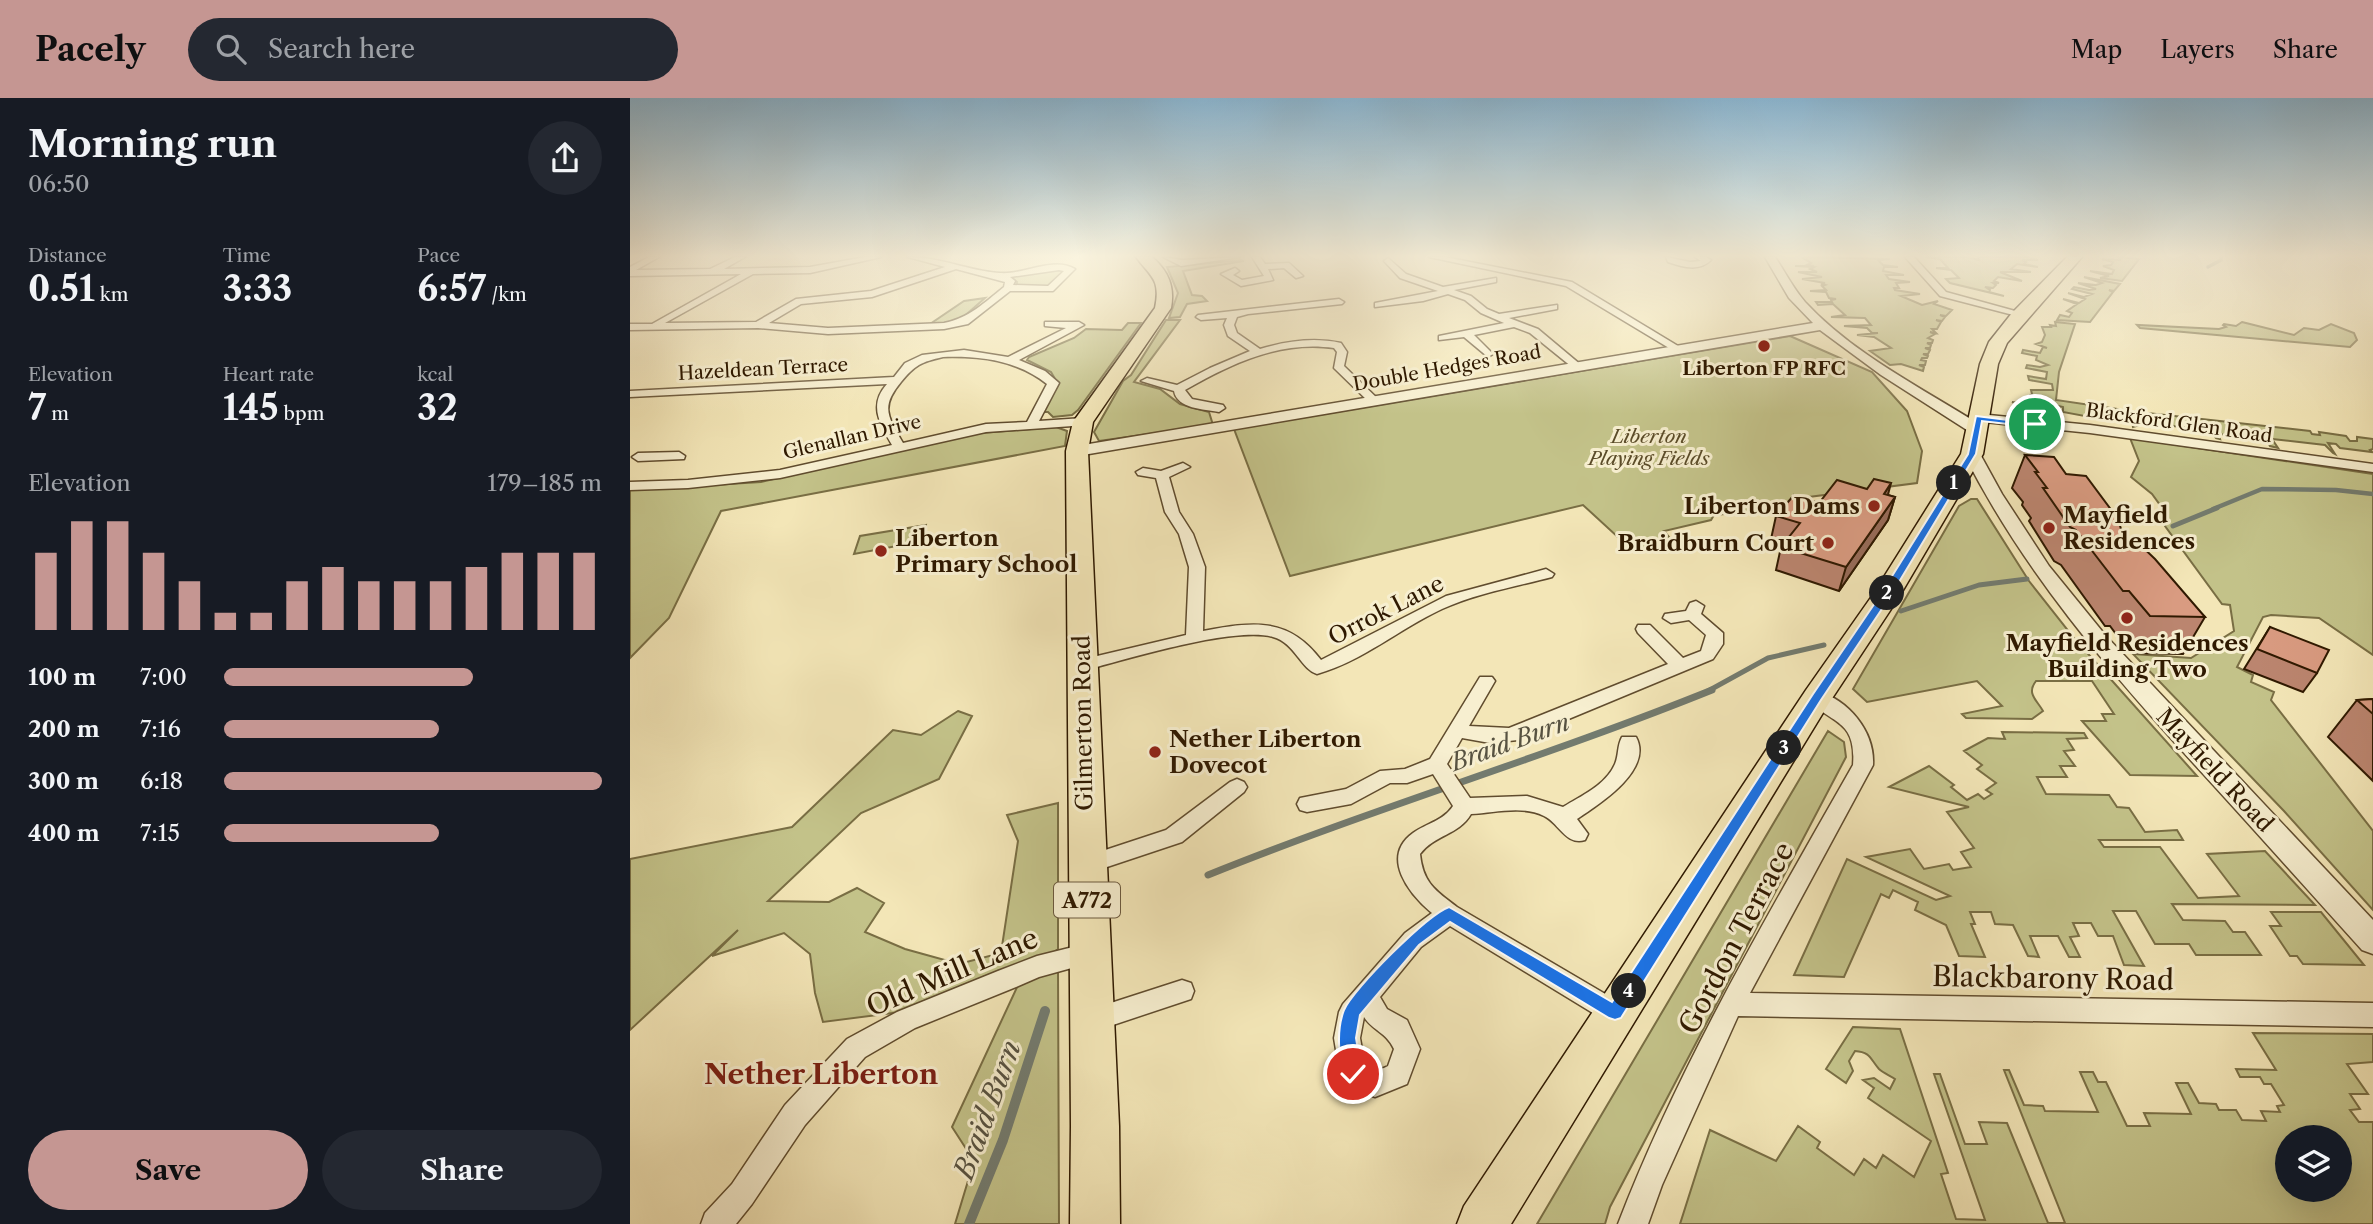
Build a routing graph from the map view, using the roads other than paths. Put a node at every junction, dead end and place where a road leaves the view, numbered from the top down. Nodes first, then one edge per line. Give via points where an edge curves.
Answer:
1 (683, 310) edge
2 (785, 310) edge
3 (982, 310) edge
4 (1162, 310) edge
5 (1262, 310) edge
6 (1485, 310) edge
7 (1535, 310) edge
8 (1612, 310) edge
9 (1808, 310) edge
10 (2004, 310) edge
11 (2025, 310) edge
12 (2021, 314) junction
13 (1233, 315) junction
14 (1201, 317) dead end
15 (1496, 317) junction
16 (1049, 324) dead end
17 (1511, 324) junction
18 (1824, 325) junction
19 (654, 326) junction
20 (758, 326) junction
21 (630, 327) edge
22 (1467, 334) junction
23 (1348, 338) dead end
24 (1443, 338) dead end
25 (1326, 342) junction
26 (1678, 349) junction
27 (1259, 353) junction
28 (1488, 354) dead end
29 (1010, 360) junction
30 (1576, 365) junction
31 (897, 380) junction
32 (1147, 381) dead end
33 (1179, 389) junction
34 (631, 394) edge
35 (1374, 401) junction
36 (1219, 408) dead end
37 (1032, 423) junction
38 (1976, 434) junction
39 (1080, 437) junction
40 (899, 446) junction
41 (659, 456) junction
42 (679, 456) dead end
43 (638, 457) dead end
44 (1183, 467) dead end
45 (2373, 468) edge
46 (1143, 472) dead end
47 (1162, 475) junction
48 (630, 478) edge
49 (630, 486) edge
50 (1546, 575) dead end
51 (1671, 618) dead end
52 (1644, 629) dead end
53 (1195, 638) junction
54 (1082, 665) junction
55 (1680, 666) junction
56 (1486, 681) dead end
57 (1817, 697) junction
58 (1457, 731) junction
59 (1629, 742) dead end
60 (1437, 764) junction
61 (1237, 787) dead end
62 (1307, 804) dead end
63 (1464, 806) junction
64 (1563, 817) junction
65 (1577, 834) dead end
66 (1086, 865) junction
67 (1449, 914) junction
68 (2373, 941) edge
69 (1089, 954) junction
70 (1182, 991) dead end
71 (1365, 996) dead end
72 (1731, 1004) junction
73 (1615, 1013) junction
74 (2373, 1015) edge
75 (1092, 1020) junction
76 (716, 1224) edge
77 (1095, 1224) edge
78 (1482, 1224) edge
79 (1633, 1224) edge

1 - 19 street
2 - 20 street
3 - 20 street via 964,322 944,326 828,331
4 - 39 main road
5 - 13 street
6 - 15 street
7 - 15 street
8 - 26 street
9 - 18 street
10 - 12 street
11 - 12 main road
12 - 38 main road via 1995,351
13 - 14 street
13 - 27 street via 1232,334
15 - 17 street
16 - 29 street via 1079,326
17 - 22 street
17 - 30 street via 1534,331
18 - 26 street, Double Hedges Road
18 - 38 street
19 - 20 street
19 - 21 street
22 - 24 street
22 - 28 street
23 - 25 street
25 - 27 street
25 - 35 street via 1337,345 1342,352 1338,366 1361,383
26 - 30 street, Double Hedges Road
27 - 33 street
29 - 31 street via 937,355 909,364
29 - 37 street via 1053,383
30 - 35 street, Double Hedges Road
31 - 34 street, Hazeldean Terrace
31 - 40 street via 886,391 882,409
32 - 33 street
33 - 36 street via 1188,402
35 - 39 street, Double Hedges Road
37 - 39 street, Glenallan Drive
37 - 40 street, Glenallan Drive
38 - 45 street, Blackford Glen Road via 2100,430
38 - 57 main road via 1885,597
38 - 68 street, Mayfield Road via 1985,481 2069,607
39 - 54 main road, Gilmerton Road / A772
40 - 49 street, Glenallan Drive via 780,474
41 - 42 street
41 - 43 street
41 - 48 street
44 - 47 street
46 - 47 street
47 - 53 street via 1172,512 1186,534 1197,567
50 - 53 street, Orrok Lane via 1523,574 1452,599 1346,659 1317,668 1296,642 1267,630 1240,629
51 - 55 street via 1694,610 1715,633 1707,655
52 - 55 street
53 - 54 street
54 - 66 main road, Gilmerton Road / A772
55 - 58 street via 1511,735
56 - 58 street
57 - 72 street, Gordon Terrace via 1854,727 1863,745 1863,765
57 - 73 main road
58 - 60 street
59 - 64 street via 1629,760 1613,785
60 - 62 street via 1407,776 1387,776 1351,796
60 - 63 street
61 - 66 street via 1174,836
63 - 64 street via 1520,801 1547,805
63 - 67 street via 1459,818 1420,839 1409,852 1411,876
64 - 65 street
66 - 69 main road, Gilmerton Road / A772
67 - 71 street via 1413,940
67 - 73 street
69 - 75 main road, Gilmerton Road / A772
69 - 76 street, Old Mill Lane via 1007,979 906,1020 856,1048 795,1115
70 - 75 street
72 - 74 street, Blackbarony Road
72 - 79 street, Gordon Terrace
73 - 78 main road
75 - 77 main road, Gilmerton Road / A772

